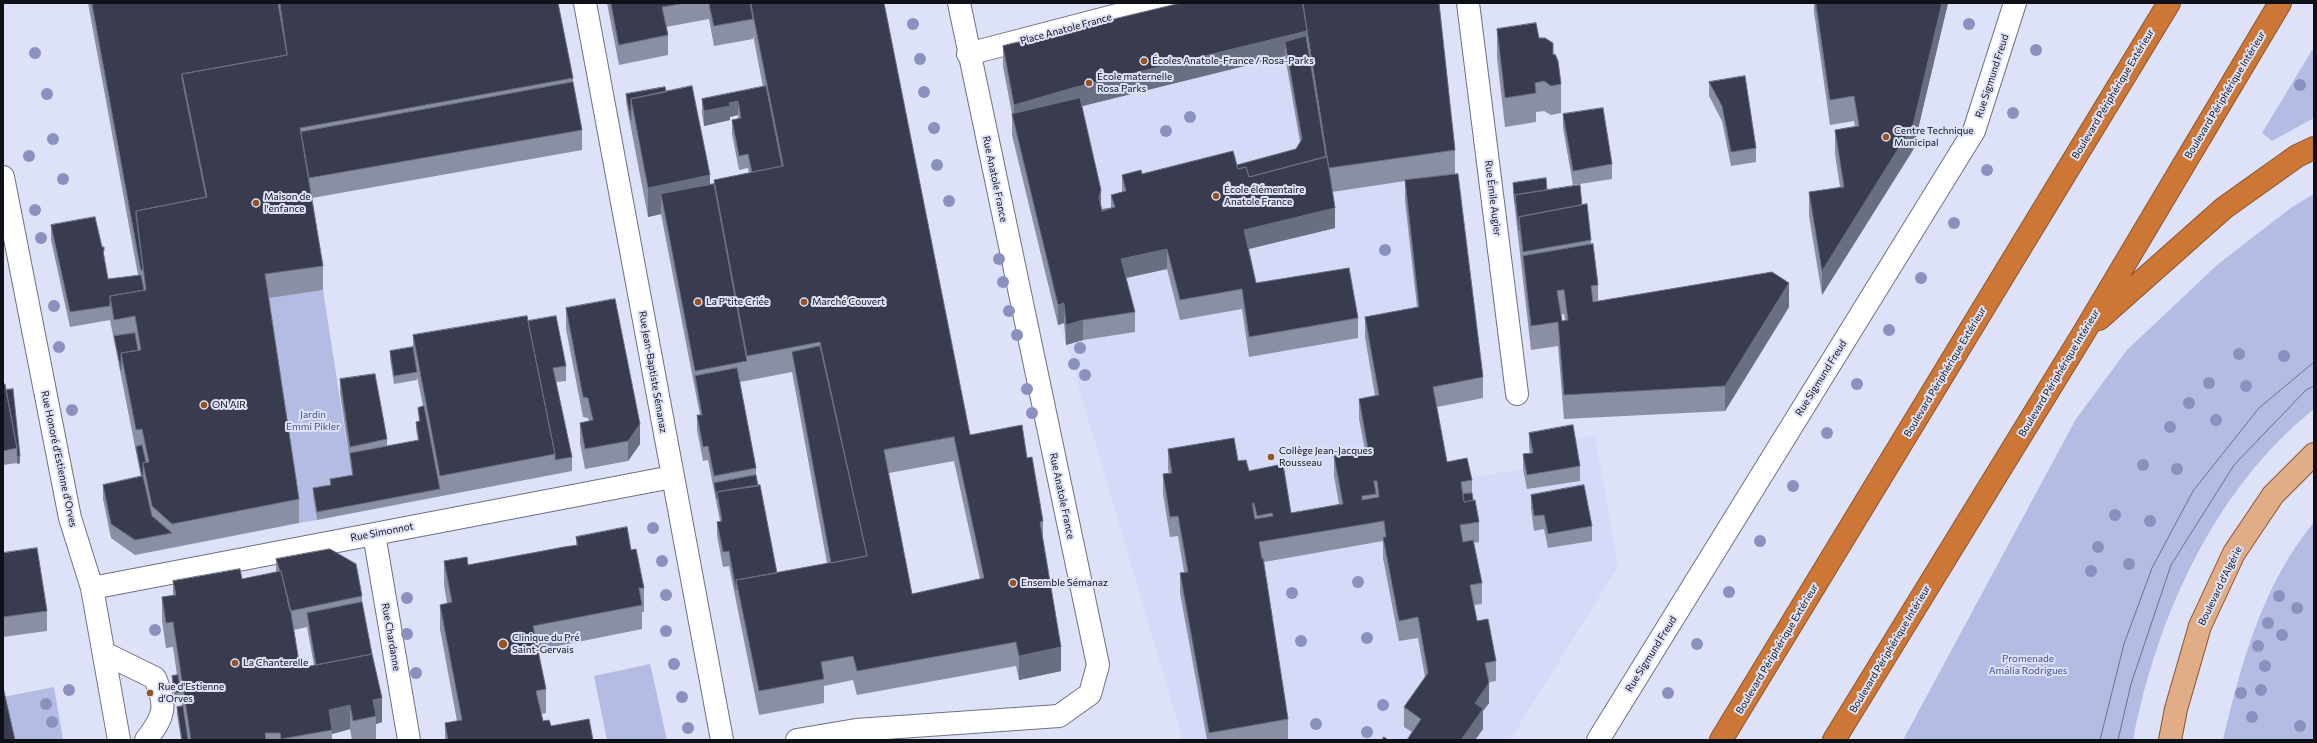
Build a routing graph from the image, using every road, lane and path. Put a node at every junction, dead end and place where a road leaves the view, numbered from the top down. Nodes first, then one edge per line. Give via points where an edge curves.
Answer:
1 (585, 3) edge
2 (959, 3) edge
3 (1163, 3) edge
4 (1468, 3) edge
5 (2015, 3) edge
6 (2168, 3) edge
7 (2280, 3) edge
8 (968, 54) junction
9 (2314, 148) edge
10 (3, 177) edge
11 (2083, 334) junction
12 (1517, 394) dead end
13 (2314, 454) edge
14 (672, 477) junction
15 (374, 534) junction
16 (92, 588) junction
17 (104, 653) junction
18 (119, 740) edge
19 (146, 740) edge
20 (409, 740) edge
21 (722, 740) edge
22 (797, 740) edge
23 (1598, 740) edge
24 (1721, 740) edge
25 (1834, 740) edge
26 (2170, 740) edge

1 - 14 street, Rue Jean-Baptiste Sémanaz
2 - 8 street, Rue Anatole France
3 - 8 street, Place Anatole France
4 - 12 street, Rue Émile Augier
5 - 23 street, Rue Sigmund Freud via 1974,131
6 - 24 highway, Boulevard Périphérique Extérieur
7 - 11 highway, Boulevard Périphérique Intérieur
8 - 22 street, Rue Anatole France via 1098,665 1090,694 1059,716 856,730
9 - 11 highway via 2297,156 2224,208
10 - 16 street, Rue Honoré d'Estienne d'Orves via 70,518
11 - 25 highway, Boulevard Périphérique Intérieur
13 - 26 main road, Boulevard d'Algérie via 2273,495 2234,553 2200,626 2176,709
14 - 15 street, Rue Simonnot
14 - 21 street, Rue Jean-Baptiste Sémanaz
15 - 16 street, Rue Simonnot
15 - 20 street, Rue Chardanne
16 - 17 street, Rue Honoré d'Estienne d'Orves
17 - 18 street, Rue Honoré d'Estienne d'Orves
17 - 19 street via 155,678 163,697 160,722

